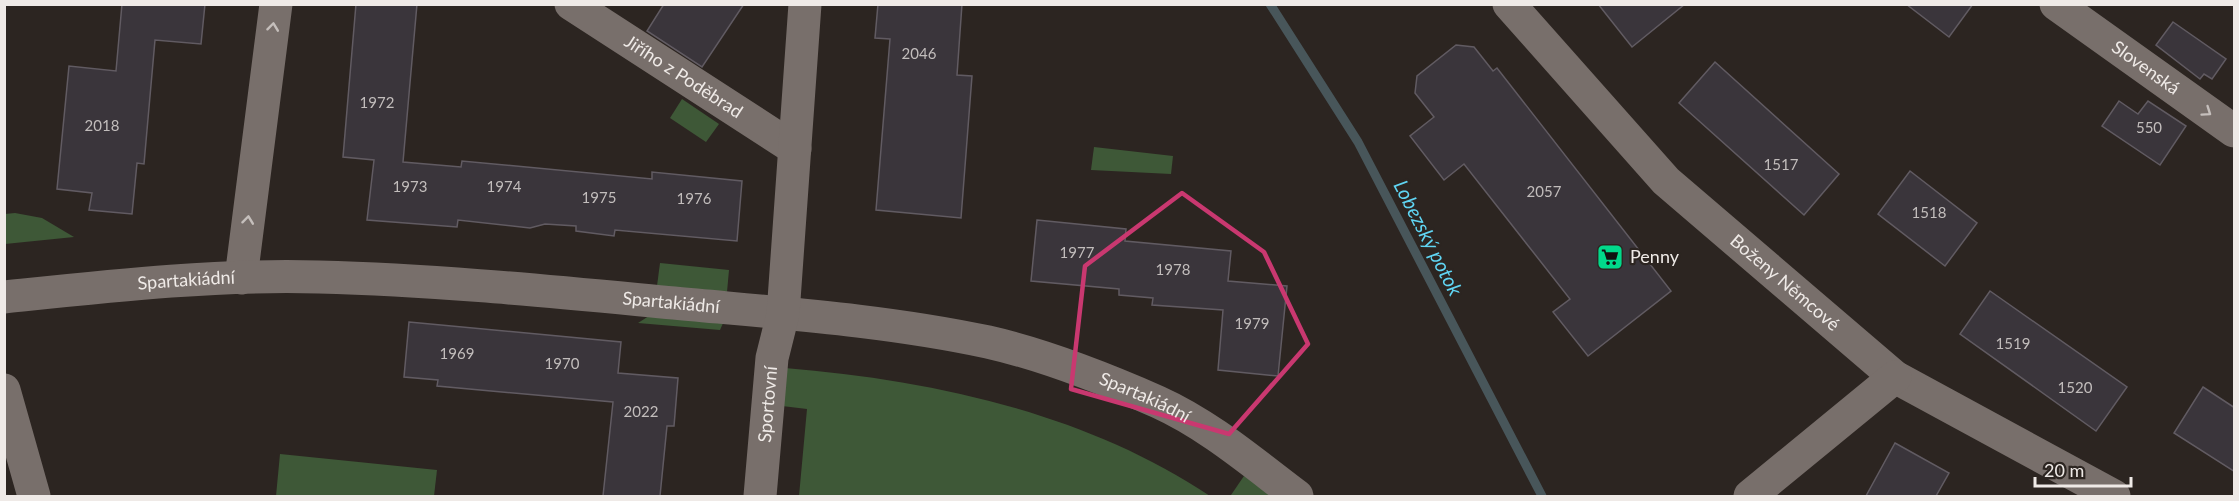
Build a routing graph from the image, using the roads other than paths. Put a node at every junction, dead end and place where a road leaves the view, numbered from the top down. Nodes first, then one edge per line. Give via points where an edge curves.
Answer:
1 (276, 4) edge
2 (571, 4) edge
3 (805, 4) edge
4 (1509, 4) edge
5 (2056, 4) edge
6 (2235, 131) edge
7 (795, 149) junction
8 (241, 278) junction
9 (4, 297) edge
10 (783, 314) junction
11 (1895, 377) junction
12 (4, 390) edge
13 (34, 496) edge
14 (760, 496) edge
15 (1297, 496) edge
16 (1750, 496) edge
17 (2114, 496) edge

8 -> 1 street
2 - 7 street, Jiřího z Poděbrad
3 - 7 street, Sportovní
4 - 11 street, Boženy Němcové via 1666,181
5 -> 6 street, Slovenská
7 - 10 street, Sportovní
8 - 9 street, Spartakiádní
8 - 10 street, Spartakiádní via 457,283
10 - 14 street, Sportovní via 772,358
10 - 15 street, Spartakiádní via 886,324 991,343 1096,376 1162,404 1227,442
11 - 16 street
11 - 17 street, Boženy Němcové
12 - 13 street

